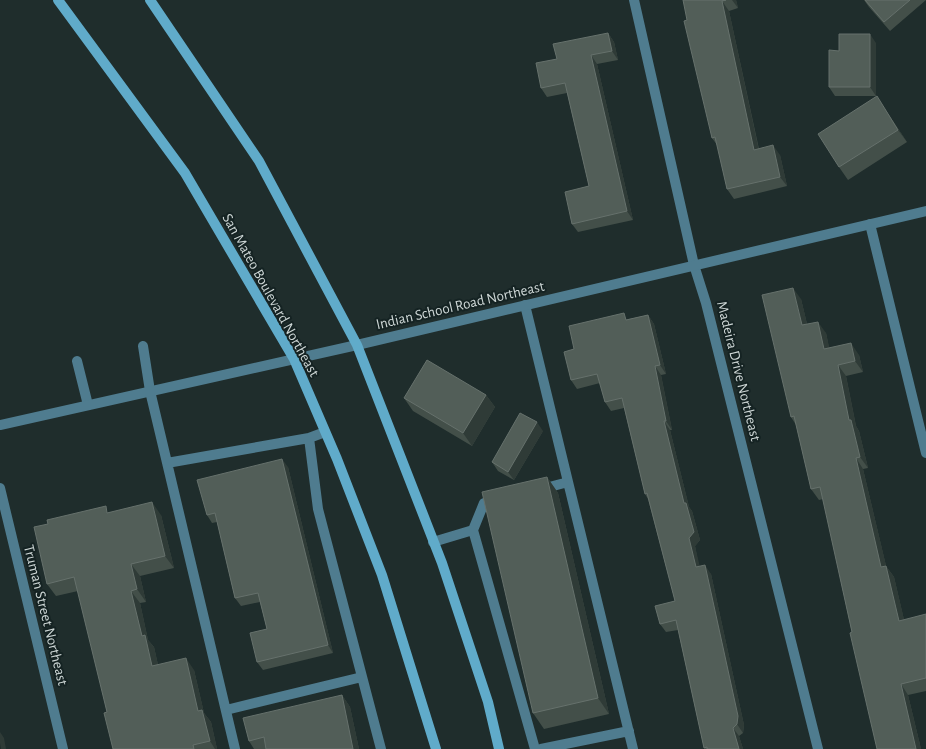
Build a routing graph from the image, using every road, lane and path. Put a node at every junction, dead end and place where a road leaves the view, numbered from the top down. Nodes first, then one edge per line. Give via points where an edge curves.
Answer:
1 (58, 0) edge
2 (150, 0) edge
3 (634, 0) edge
4 (926, 212) edge
5 (870, 224) junction
6 (694, 265) junction
7 (525, 305) junction
8 (357, 345) junction
9 (143, 346) dead end
10 (294, 359) junction
11 (77, 361) dead end
12 (150, 392) junction
13 (88, 405) junction
14 (0, 425) edge
15 (325, 432) junction
16 (309, 438) junction
17 (926, 453) edge
18 (167, 463) junction
19 (568, 482) junction
20 (0, 491) edge
21 (531, 492) edge
22 (503, 499) edge
23 (473, 530) junction
24 (433, 542) junction
25 (362, 677) junction
26 (226, 710) junction
27 (628, 731) junction
28 (563, 747) edge
29 (63, 749) edge
30 (235, 749) edge
31 (381, 749) edge
32 (436, 749) edge
33 (499, 749) edge
34 (535, 749) edge
35 (541, 749) edge
36 (633, 749) edge
37 (818, 749) edge

1 - 10 main road, San Mateo Boulevard Northeast via 185,173
2 - 8 main road via 259,161
3 - 6 street, Madeira Drive Northeast
4 - 5 street, Indian School Road Northeast
5 - 6 street, Indian School Road Northeast
5 - 17 street
6 - 7 street, Indian School Road Northeast
6 - 37 street, Madeira Drive Northeast via 709,313
7 - 8 street, Indian School Road Northeast
7 - 19 street
8 - 10 street, Indian School Road Northeast
8 - 24 main road
9 - 12 street
10 - 12 street, Indian School Road Northeast
10 - 15 main road, San Mateo Boulevard Northeast
11 - 13 street
12 - 13 street, Indian School Road Northeast
12 - 18 street
13 - 14 street, Indian School Road Northeast
15 - 16 street
15 - 32 main road, San Mateo Boulevard Northeast via 382,575
16 - 18 street
16 - 25 street via 318,509
18 - 26 street
19 - 21 street
19 - 27 street
20 - 29 street, Truman Street Northeast
22 - 23 street via 484,503
23 - 24 street
23 - 34 street
24 - 33 main road via 488,702
25 - 26 street
25 - 31 street
26 - 30 street
27 - 28 street
27 - 36 street
28 - 35 street

